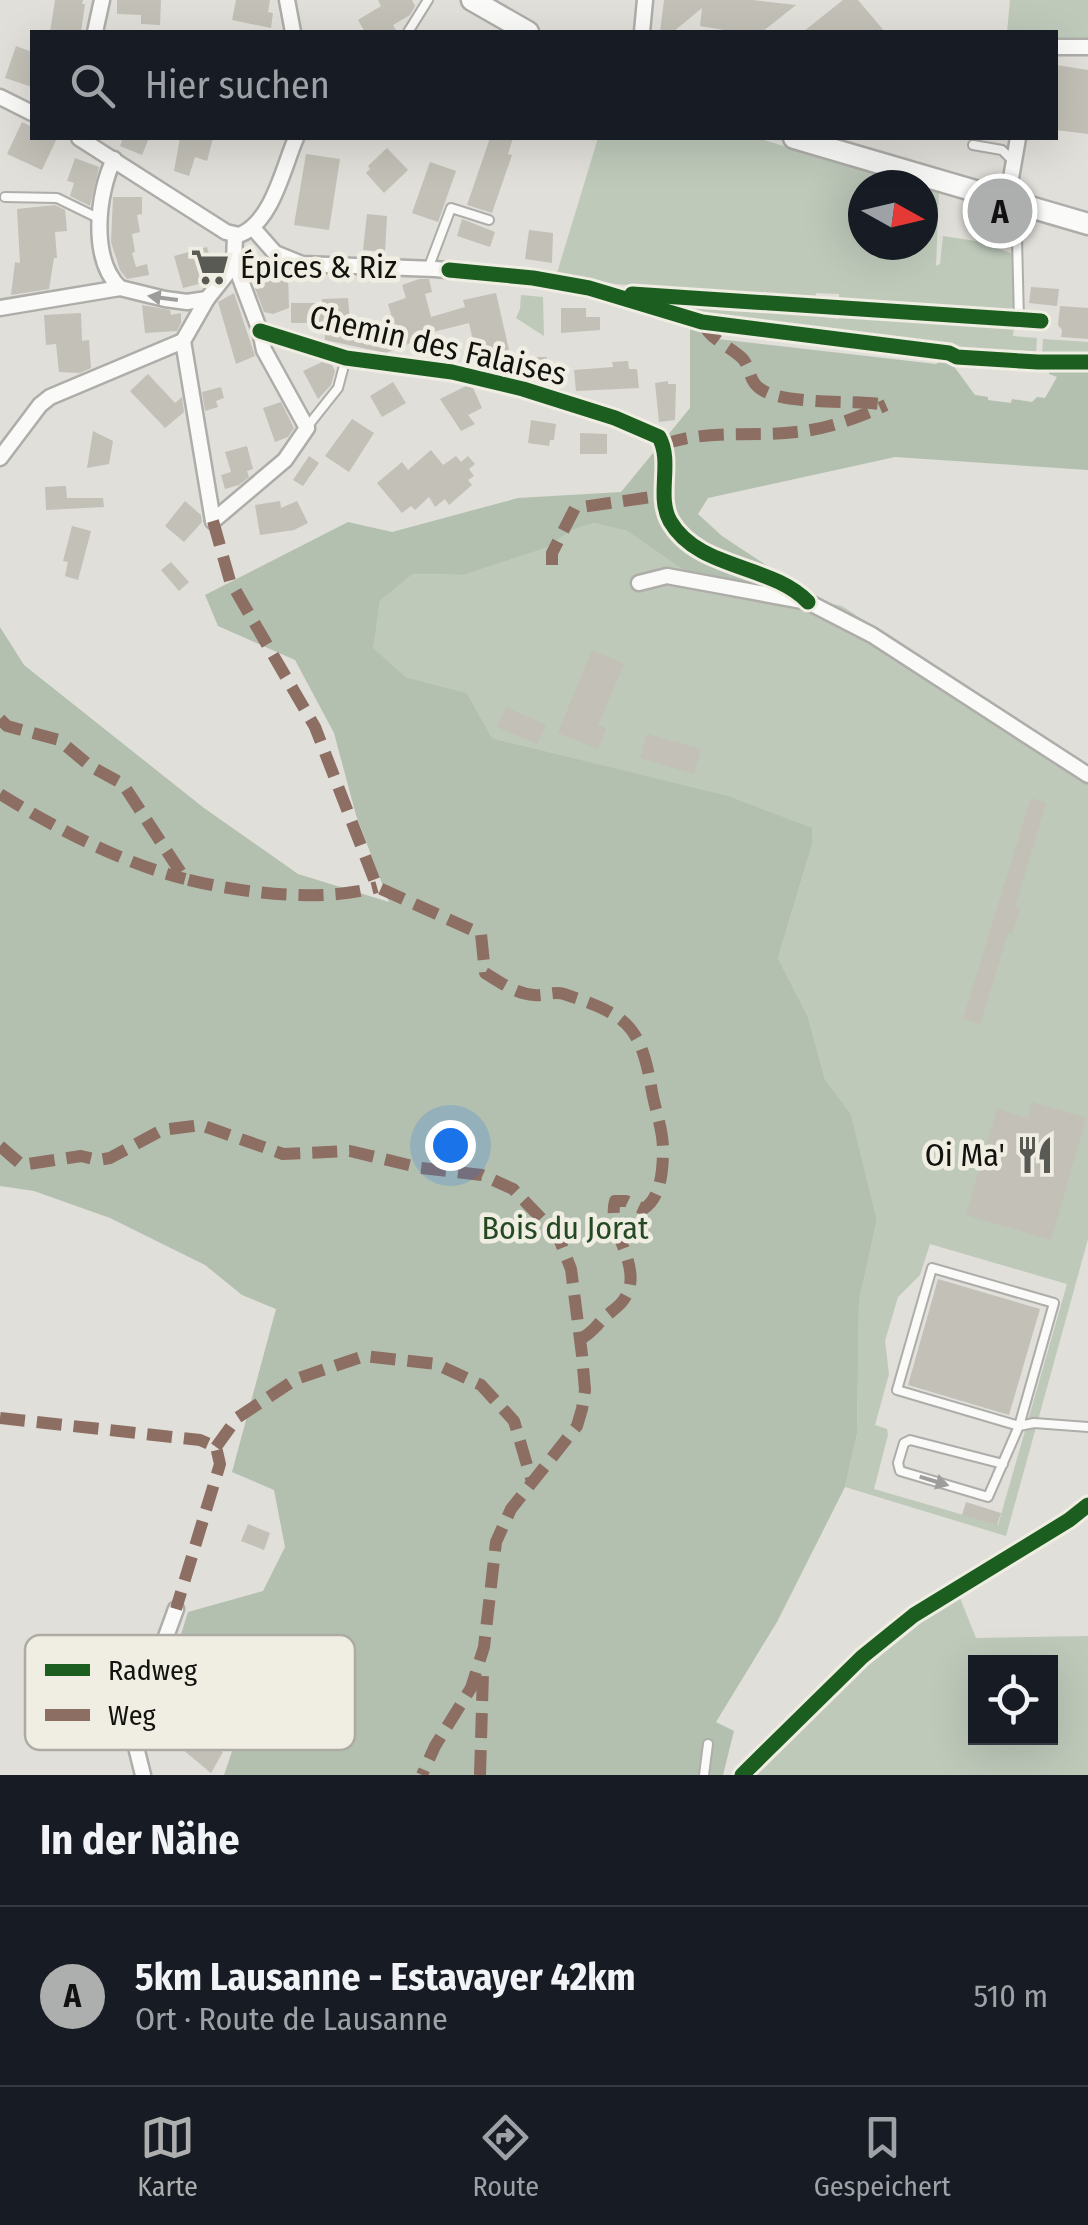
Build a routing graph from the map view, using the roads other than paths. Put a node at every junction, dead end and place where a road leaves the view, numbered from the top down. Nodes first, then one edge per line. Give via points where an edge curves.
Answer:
1 (102, 0) edge
2 (288, 0) edge
3 (428, 0) edge
4 (472, 0) edge
5 (645, 0) edge
6 (95, 30) edge
7 (294, 30) edge
8 (409, 30) edge
9 (524, 30) edge
10 (642, 30) edge
11 (1058, 47) edge
12 (1088, 47) edge
13 (0, 97) edge
14 (30, 112) edge
15 (86, 140) edge
16 (295, 140) edge
17 (801, 140) edge
18 (1003, 140) edge
19 (1017, 140) edge
20 (972, 145) dead end
21 (1008, 156) junction
22 (114, 159) junction
23 (5, 196) dead end
24 (1014, 202) junction
25 (100, 219) junction
26 (489, 220) dead end
27 (1088, 224) edge
28 (253, 228) junction
29 (235, 235) junction
30 (234, 262) junction
31 (428, 269) junction
32 (120, 288) junction
33 (206, 299) junction
34 (0, 308) edge
35 (1019, 320) dead end
36 (260, 331) junction
37 (182, 341) junction
38 (346, 358) junction
39 (1088, 362) edge
40 (306, 428) junction
41 (0, 458) edge
42 (639, 582) dead end
43 (808, 602) junction
44 (1088, 775) edge
45 (1019, 1426) junction
46 (1088, 1427) edge
47 (1003, 1464) junction
48 (1088, 1505) edge
49 (176, 1609) dead end
50 (167, 1635) edge
51 (708, 1744) dead end
52 (137, 1750) edge
53 (143, 1775) edge
54 (704, 1775) edge
55 (742, 1775) edge

1 - 6 street
2 - 7 street
3 - 8 lane
4 - 9 main road
5 - 10 street
11 - 12 street
13 - 14 street
15 - 22 street
16 - 28 street
17 - 24 main road
18 - 21 lane
19 - 21 street
20 - 21 lane
21 - 24 street
22 - 25 street
22 - 29 street
23 - 25 lane via 56,198
24 - 27 main road
24 - 35 lane
25 - 32 street via 108,272
26 - 31 lane via 451,208
28 - 29 street
28 - 31 street via 276,253 296,262
29 - 30 street
30 - 33 street
30 - 36 street
31 - 39 street via 588,288 702,322 962,357
33 -> 32 street via 188,302
32 - 34 street
33 - 37 street
36 - 38 street, Chemin des Falaises
36 - 40 street
37 - 40 street via 212,521 285,460
37 - 41 street via 50,397
38 - 40 lane via 338,388
38 - 43 street, Chemin des Falaises via 487,380 659,437 666,512 675,528 720,559 797,591
42 - 43 street via 667,576
43 - 44 street via 872,635
45 - 45 lane via 896,1390 932,1268 1054,1303
45 - 46 lane
45 - 47 lane
47 -> 47 lane via 910,1440 898,1463 900,1471 988,1497
48 - 55 street via 914,1615
49 - 50 street
51 - 54 lane
52 - 53 street

